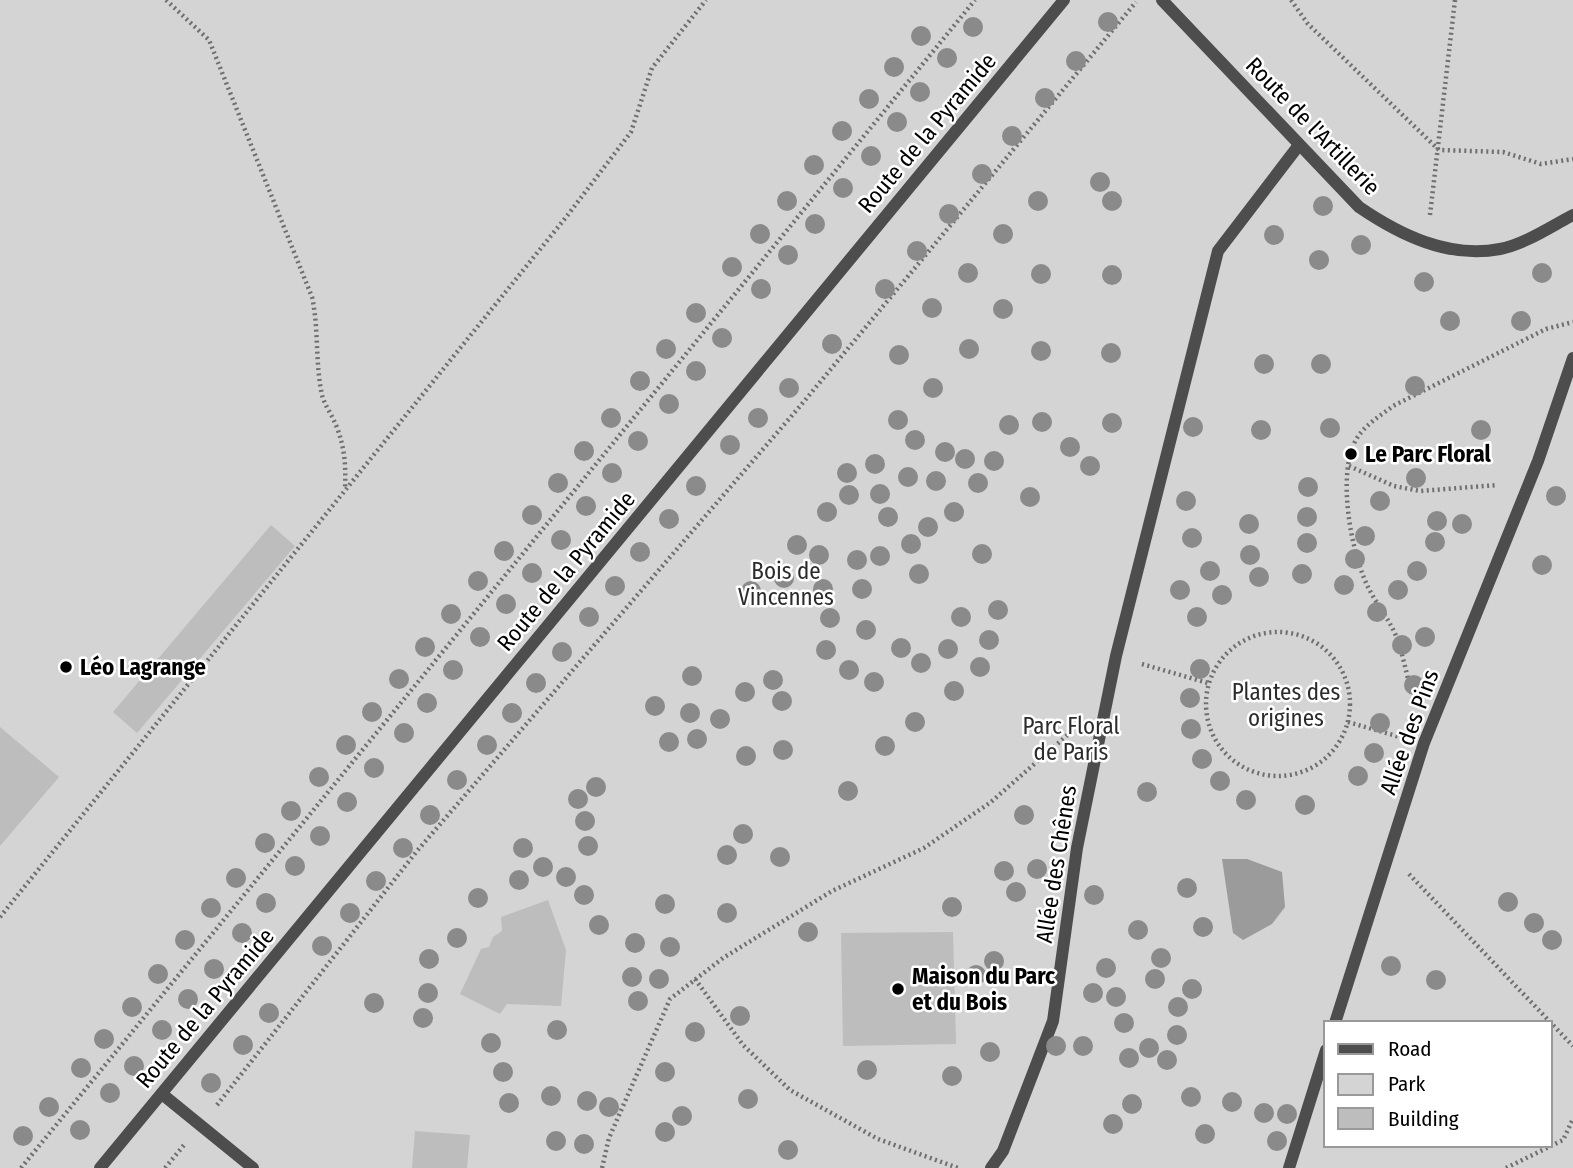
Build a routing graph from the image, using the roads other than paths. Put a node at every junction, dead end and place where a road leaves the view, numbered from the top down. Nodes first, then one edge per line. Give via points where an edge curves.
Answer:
1 (1064, 0) edge
2 (1162, 0) edge
3 (1299, 145) junction
4 (1573, 215) edge
5 (1573, 358) edge
6 (1336, 1021) edge
7 (1324, 1057) edge
8 (162, 1094) junction
9 (100, 1168) edge
10 (253, 1168) edge
11 (991, 1168) edge
12 (1290, 1168) edge

1 - 8 street, Route de la Pyramide
2 - 3 street, Route de l'Artillerie
3 - 4 street, Route de l'Artillerie via 1359,207 1391,230 1426,243 1500,249
3 - 11 street, Allée des Chênes via 1218,251 1116,656 1076,848 1053,1021 1003,1151
5 - 6 street, Allée des Pins via 1538,461 1424,743
7 - 12 street
8 - 9 street, Route de la Pyramide
8 - 10 street

